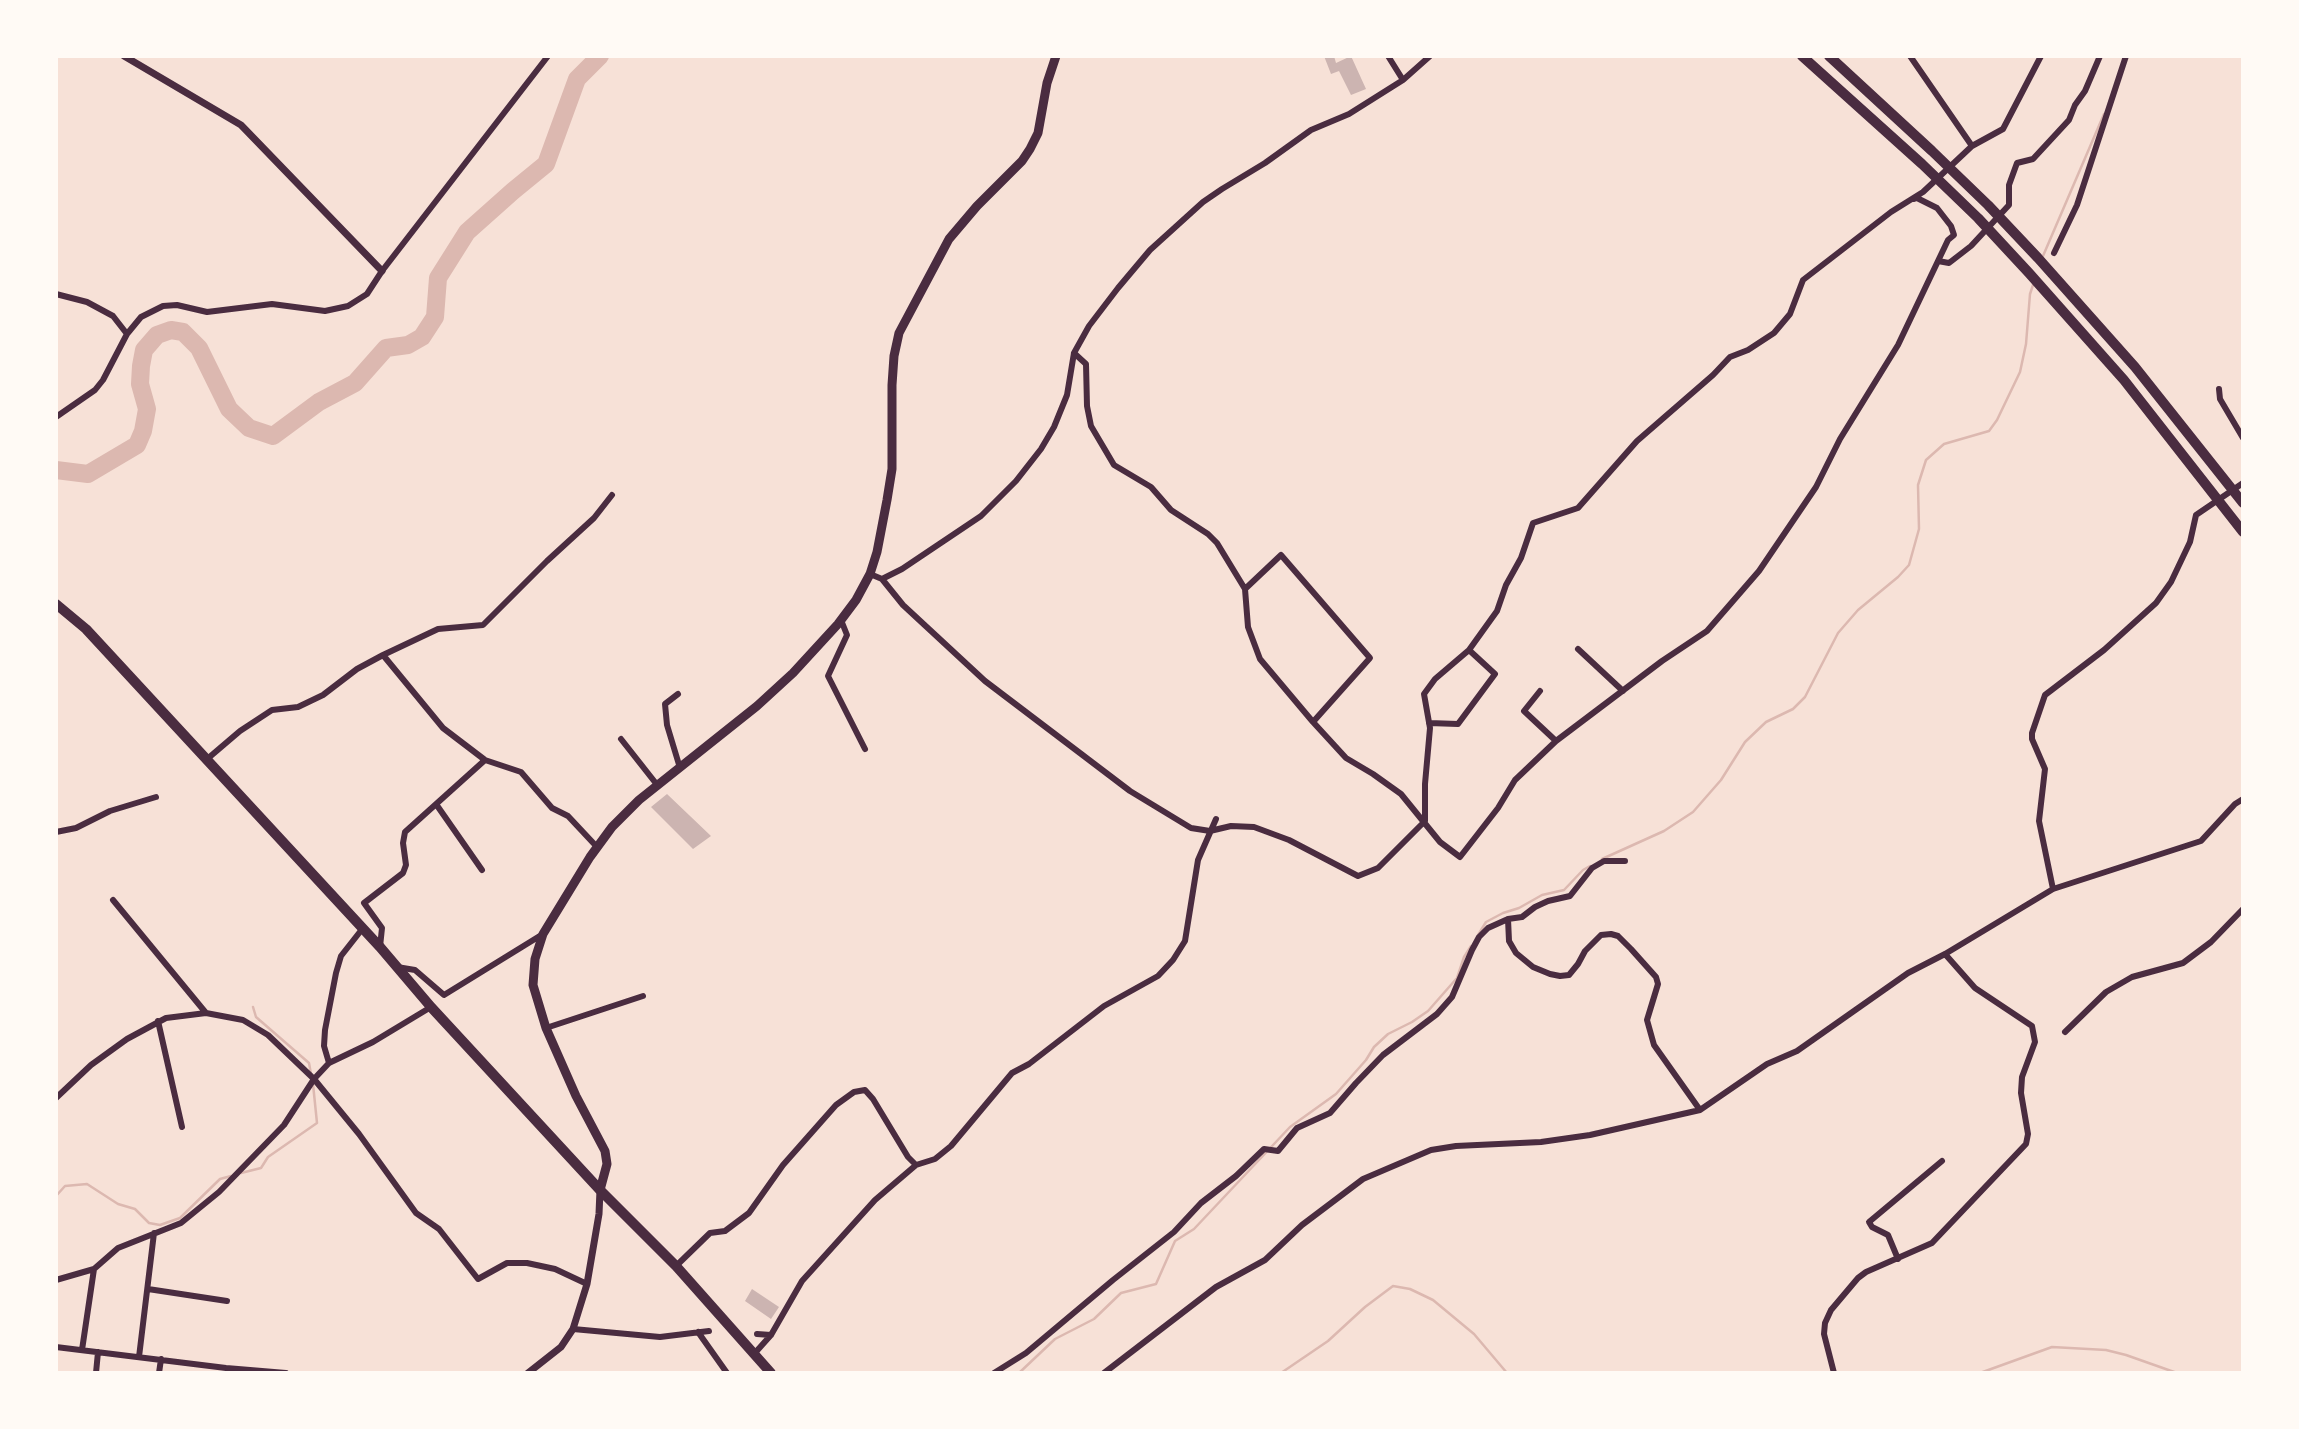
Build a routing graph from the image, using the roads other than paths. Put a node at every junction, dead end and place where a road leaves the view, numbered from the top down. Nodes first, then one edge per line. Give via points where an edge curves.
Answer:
1 (124, 56) edge
2 (548, 56) edge
3 (1056, 56) edge
4 (1388, 56) edge
5 (1430, 56) edge
6 (1802, 56) edge
7 (1829, 56) edge
8 (1910, 56) edge
9 (2041, 56) edge
10 (2100, 56) edge
11 (2126, 56) edge
12 (1403, 80) junction
13 (1972, 146) junction
14 (1891, 212) junction
15 (2054, 253) dead end
16 (1938, 261) junction
17 (382, 271) junction
18 (56, 294) edge
19 (127, 334) junction
20 (1074, 353) junction
21 (2219, 389) dead end
22 (56, 417) edge
23 (2243, 438) edge
24 (2243, 483) edge
25 (612, 495) dead end
26 (2243, 503) edge
27 (2243, 532) edge
28 (870, 574) junction
29 (882, 579) junction
30 (1245, 589) junction
31 (56, 604) edge
32 (841, 620) junction
33 (1578, 649) dead end
34 (1469, 650) junction
35 (383, 655) junction
36 (1540, 691) dead end
37 (1623, 691) junction
38 (678, 694) dead end
39 (1313, 722) junction
40 (1429, 723) junction
41 (621, 739) dead end
42 (1556, 741) junction
43 (866, 749) dead end
44 (206, 760) junction
45 (485, 760) junction
46 (680, 768) junction
47 (658, 786) junction
48 (156, 797) dead end
49 (2243, 799) edge
50 (436, 804) junction
51 (1216, 819) dead end
52 (1425, 821) junction
53 (1210, 831) junction
54 (56, 832) edge
55 (597, 847) junction
56 (1625, 861) dead end
57 (482, 870) dead end
58 (2053, 889) junction
59 (113, 901) dead end
60 (2243, 909) edge
61 (1508, 919) junction
62 (363, 928) junction
63 (543, 934) junction
64 (380, 947) junction
65 (1945, 954) junction
66 (397, 967) junction
67 (643, 996) dead end
68 (431, 1007) junction
69 (206, 1013) junction
70 (158, 1021) junction
71 (546, 1028) junction
72 (2065, 1032) dead end
73 (329, 1063) junction
74 (314, 1079) junction
75 (56, 1098) edge
76 (1700, 1110) junction
77 (181, 1127) dead end
78 (1942, 1161) dead end
79 (916, 1165) junction
80 (600, 1190) junction
81 (154, 1233) junction
82 (1898, 1259) junction
83 (676, 1266) junction
84 (94, 1269) junction
85 (56, 1280) edge
86 (587, 1284) junction
87 (148, 1289) junction
88 (227, 1301) dead end
89 (573, 1329) junction
90 (709, 1331) dead end
91 (698, 1332) junction
92 (757, 1334) dead end
93 (771, 1335) junction
94 (56, 1347) edge
95 (82, 1350) junction
96 (98, 1352) junction
97 (754, 1354) junction
98 (139, 1357) junction
99 (161, 1360) junction
100 (96, 1373) edge
101 (159, 1373) edge
102 (286, 1373) edge
103 (528, 1373) edge
104 (727, 1373) edge
105 (771, 1373) edge
106 (994, 1373) edge
107 (1104, 1373) edge
108 (1835, 1373) edge

1 - 17 street via 241,125
2 - 17 street
3 - 28 main road via 1030,149 950,239 900,333 892,385 892,469
4 - 12 street
5 - 12 street
6 - 27 highway via 1978,218 2124,380
7 - 26 highway via 1988,205 2135,367
8 - 13 street
9 - 13 street via 2003,129
10 - 16 street via 2069,120 2033,159 2017,163 2009,185 2009,205 1971,246 1949,263
11 - 15 street via 2077,205
12 - 20 street via 1349,114 1311,130 1203,202 1150,250 1089,326
13 - 14 street via 1923,192
14 - 16 street via 1917,198 1937,208 1954,234
14 - 34 street via 1803,280 1790,314 1774,332 1730,357 1637,440 1578,508 1533,523 1497,611
16 - 37 street via 1898,345 1816,487 1759,571 1707,631
17 - 19 street via 367,294 348,306 325,311 272,304 207,312 163,306 141,317
18 - 19 street via 87,302 113,316
19 - 22 street via 95,390
20 - 29 street via 1068,395 1054,427 1016,481 981,516
20 - 30 street via 1086,364 1091,426 1114,465 1151,487 1171,510 1208,534
21 - 23 street via 2220,399
24 - 58 street via 2196,515 2190,542 2156,603 2045,695 2032,733 2045,769 2039,821
25 - 35 street via 489,621 438,629
28 - 29 street
28 - 32 main road
29 - 53 street via 903,606 1005,696 1130,791 1191,828
30 - 39 street via 1248,628 1261,659
30 - 39 street via 1281,555 1370,659
31 - 44 highway via 86,629
32 - 43 street via 847,635 828,676
32 - 46 main road via 793,673
33 - 37 street
34 - 40 street via 1424,694
34 - 40 street via 1494,674 1458,724
35 - 44 street via 323,695 298,707 272,710
35 - 45 street via 443,728
36 - 42 street via 1524,711
37 - 42 street
38 - 46 street via 665,704
39 - 52 street via 1346,758 1401,794
40 - 52 street
41 - 47 street
42 - 52 street via 1515,780 1460,856 1440,842
44 - 62 highway
45 - 50 street
45 - 55 street via 521,772 552,808 568,816
46 - 47 main road
47 - 55 main road via 639,800
48 - 54 street
49 - 58 street via 2201,841
50 - 57 street
50 - 64 street via 405,832 403,873 364,903 382,928
51 - 53 street
52 - 53 street via 1377,868 1358,876 1254,827
53 - 79 street via 1198,860 1185,941 1173,960 1158,976 1104,1006 1012,1073 951,1146 935,1159
55 - 63 main road
56 - 61 street via 1604,861 1592,868 1570,896
58 - 65 street
59 - 69 street
60 - 72 street via 2183,963 2132,977 2106,992
61 - 76 street via 1509,941 1516,953 1533,967 1560,976 1569,975 1601,935 1618,936 1656,977 1647,1020 1654,1045
61 - 106 street via 1479,937 1458,987 1437,1014 1384,1055 1330,1113 1297,1128 1278,1151 1264,1149 1174,1232 1026,1353
62 - 64 highway
62 - 73 street via 341,956 336,973 325,1030
63 - 66 street via 444,995 415,970
63 - 71 main road via 533,985
64 - 66 highway
65 - 76 street via 1909,972 1797,1051 1767,1064
65 - 82 street via 1975,988 2032,1026 2035,1042 2021,1093 2028,1133 2026,1144 1932,1243
66 - 68 highway
67 - 71 street
68 - 73 street
68 - 80 highway
69 - 70 street
69 - 74 street via 243,1020 268,1035
70 - 75 street via 91,1065
70 - 77 street
71 - 80 main road via 605,1151 607,1164
73 - 74 street
74 - 81 street via 284,1125 219,1192 181,1223
74 - 86 street via 416,1213 439,1229 478,1279 507,1263 527,1263 555,1269
76 - 107 street via 1566,1139 1431,1150 1363,1179 1265,1260 1216,1287
78 - 82 street via 1869,1222 1888,1236
79 - 83 street via 873,1099 865,1090 855,1092 836,1105 783,1165 749,1213 725,1231 710,1233
79 - 93 street via 875,1200 802,1281
80 - 83 highway
80 - 86 street
81 - 84 street via 118,1248
81 - 87 street
82 - 108 street via 1866,1272 1830,1310 1825,1334
83 - 97 highway
84 - 85 street
84 - 95 street
86 - 89 street
87 - 88 street
87 - 98 street
89 - 91 street via 660,1337
89 - 103 street via 561,1347
90 - 91 street
91 - 104 street
92 - 93 street
93 - 97 street
94 - 95 street
95 - 96 street
96 - 98 street
96 - 100 street
97 - 105 highway
98 - 99 street
99 - 101 street
99 - 102 street

